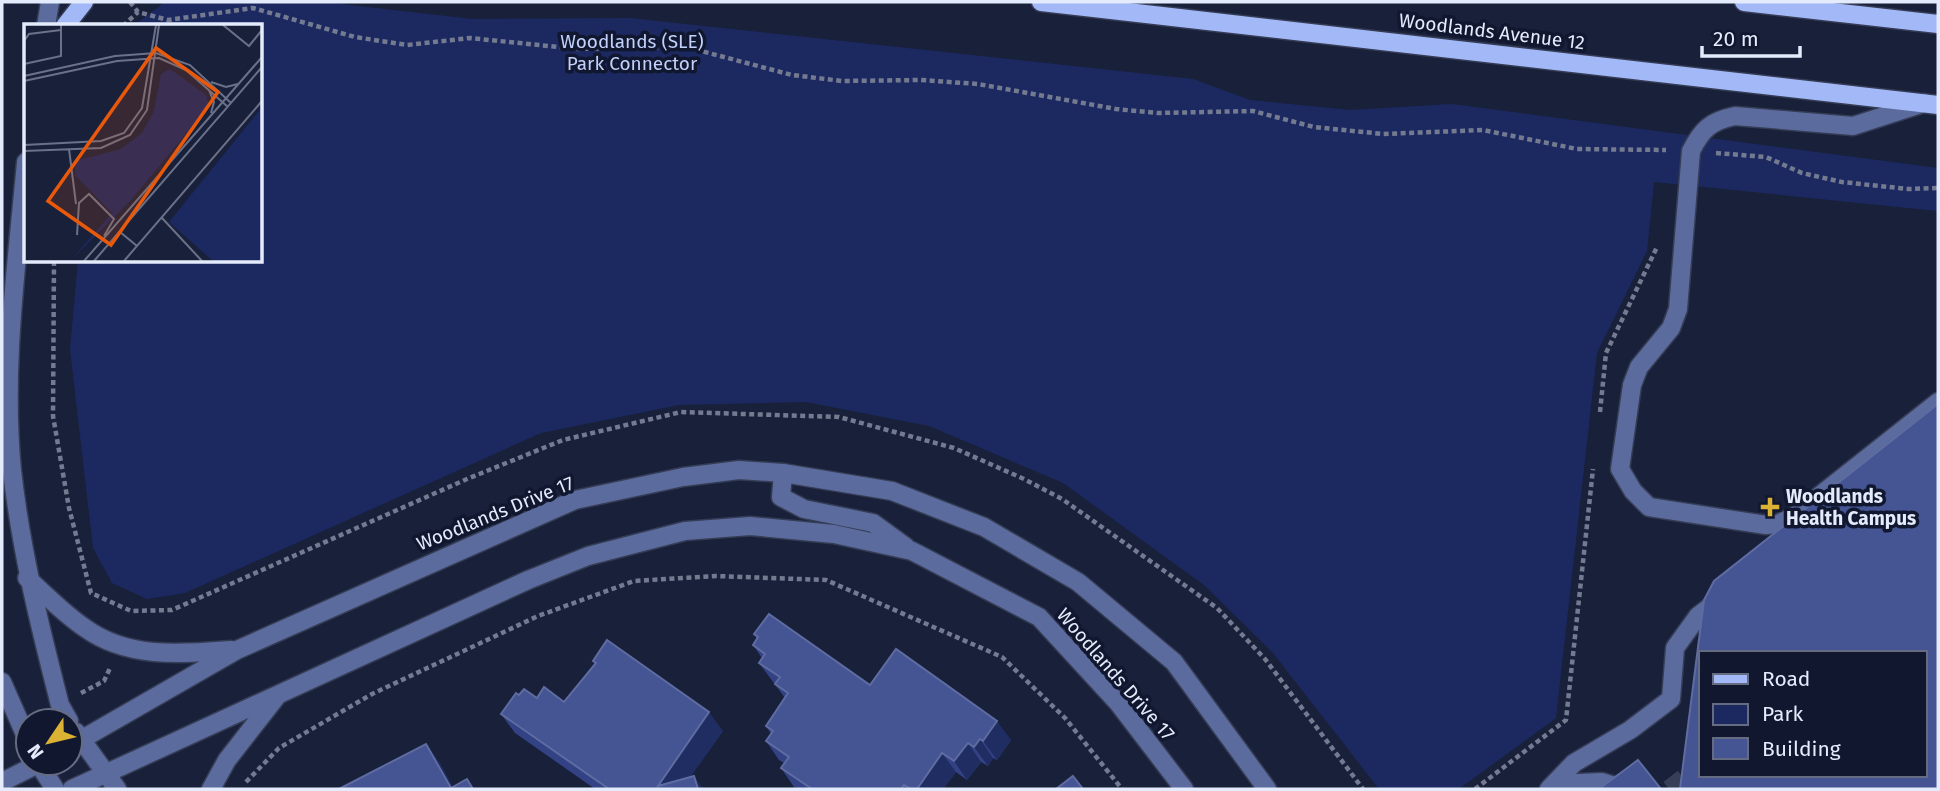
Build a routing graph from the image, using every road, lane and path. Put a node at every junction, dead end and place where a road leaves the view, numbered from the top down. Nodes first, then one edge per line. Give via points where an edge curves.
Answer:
1 (50, 2) edge
2 (84, 2) edge
3 (130, 2) edge
4 (1041, 2) edge
5 (1744, 2) edge
6 (1773, 3) edge
7 (138, 12) junction
8 (46, 24) edge
9 (67, 24) edge
10 (124, 24) edge
11 (1938, 24) edge
12 (1931, 104) edge
13 (1664, 150) junction
14 (1691, 151) junction
15 (1663, 163) dead end
16 (24, 183) edge
17 (1938, 188) edge
18 (1658, 244) dead end
19 (54, 262) edge
20 (1938, 402) edge
21 (1598, 421) dead end
22 (1594, 462) dead end
23 (783, 472) junction
24 (912, 551) junction
25 (27, 578) junction
26 (1731, 590) edge
27 (131, 611) dead end
28 (237, 650) junction
29 (2, 682) edge
30 (279, 693) junction
31 (61, 707) edge
32 (14, 709) edge
33 (84, 738) edge
34 (84, 752) edge
35 (104, 774) junction
36 (1255, 774) junction
37 (1552, 787) edge
38 (72, 789) edge
39 (117, 789) edge
40 (211, 789) edge
41 (242, 789) edge
42 (1122, 789) edge
43 (1184, 789) edge
44 (1267, 789) edge
45 (1279, 789) edge
46 (1475, 789) edge
47 (1624, 789) edge

1 - 8 street
2 - 9 main road
3 - 7 path
4 - 12 main road, Woodlands Avenue 12
5 - 6 main road
6 - 11 main road
7 - 10 path
7 - 13 path via 168,20 253,8 355,37 407,45 470,38 578,48 686,47 792,75 842,82 978,84 1116,109 1253,111 1314,127 1383,134 1483,130 1577,149
12 - 14 street via 1853,126 1735,116 1717,119 1702,130
13 - 14 path
13 - 15 path
14 - 17 path via 1766,157 1802,173 1842,182
14 - 20 street via 1678,309 1671,328 1639,367 1632,385 1620,469 1633,491 1649,507 1778,524
16 - 25 street via 9,407 12,469
18 - 21 path via 1606,353
19 - 27 path via 51,367 69,508 91,593
22 - 46 path via 1566,720
23 - 24 street via 781,497 804,509 873,523
23 - 28 street, Woodlands Drive 17 via 739,470 683,477 575,500
23 - 36 street, Woodlands Drive 17 via 892,491 984,527 1079,582 1174,662
24 - 30 street, Woodlands Drive 17 via 834,534 750,526 684,531 589,556 528,580
24 - 43 street, Woodlands Drive 17 via 1040,617 1119,704
25 - 28 street via 85,629 119,646 171,655
25 - 31 street
26 - 37 street via 1698,616 1675,649 1671,699 1630,730 1573,763
28 - 33 street, Woodlands Drive 17
29 - 32 street
30 - 35 street, Woodlands Drive 17
30 - 40 street via 227,760
34 - 35 street
35 - 38 street, Woodlands Drive 17
35 - 39 street
36 - 44 street, Woodlands Drive 17
36 - 45 street
37 - 47 street via 1602,782
41 - 42 path via 279,748 372,694 538,616 634,581 716,576 827,580 1002,657 1065,718

